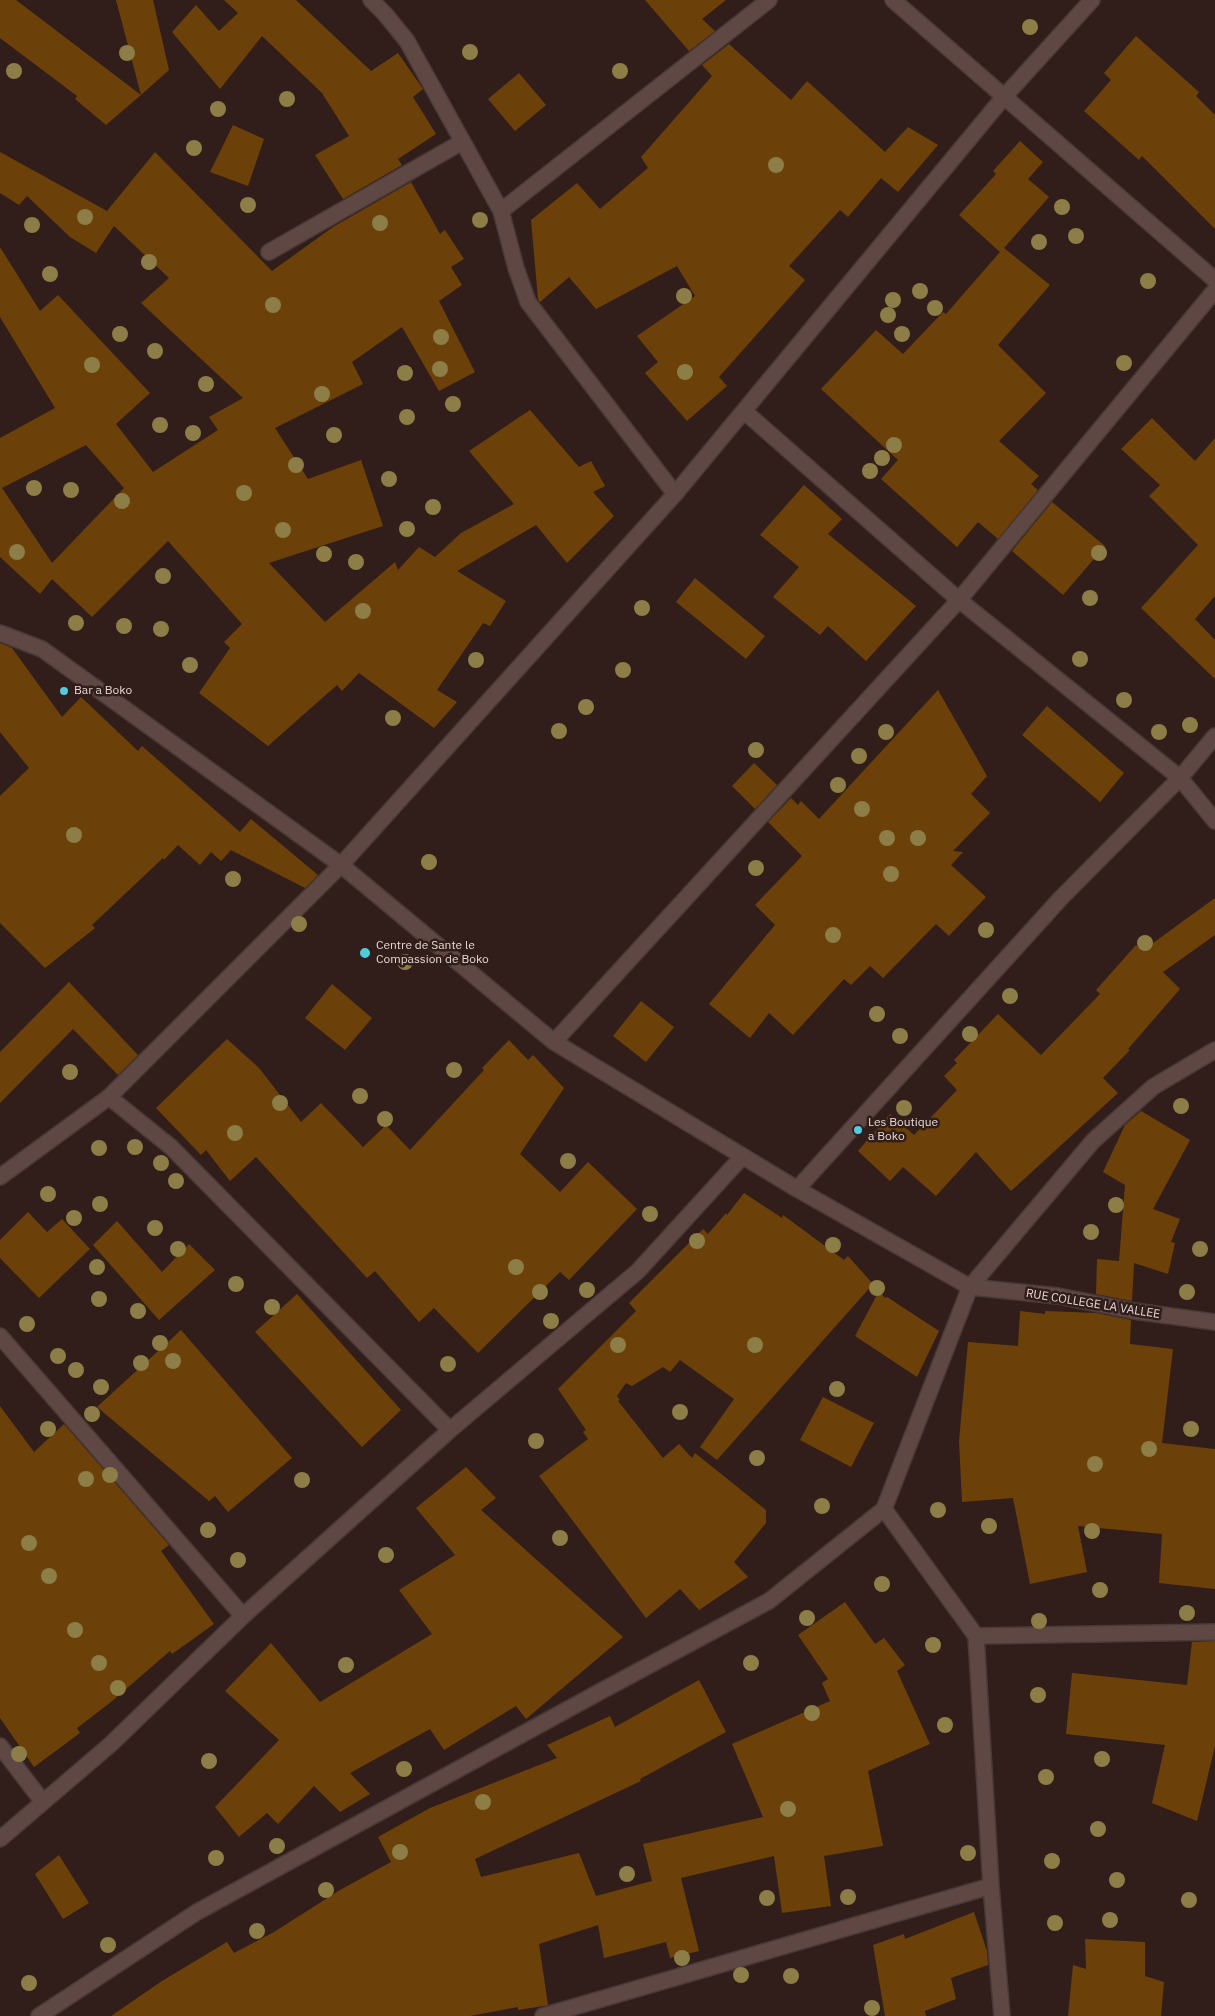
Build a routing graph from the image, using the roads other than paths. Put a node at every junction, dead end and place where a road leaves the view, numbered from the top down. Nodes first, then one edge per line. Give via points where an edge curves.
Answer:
1 (371, 0) edge
2 (769, 0) edge
3 (892, 0) edge
4 (1092, 0) edge
5 (1003, 98) junction
6 (462, 142) junction
7 (501, 211) junction
8 (269, 252) dead end
9 (1215, 280) edge
10 (1215, 290) edge
11 (744, 411) junction
12 (675, 494) junction
13 (959, 600) junction
14 (0, 632) edge
15 (1215, 736) edge
16 (1180, 778) junction
17 (1215, 821) edge
18 (341, 865) junction
19 (554, 1042) junction
20 (1215, 1050) edge
21 (109, 1097) junction
22 (742, 1157) junction
23 (0, 1177) edge
24 (797, 1189) junction
25 (970, 1287) junction
26 (1215, 1322) edge
27 (0, 1336) edge
28 (450, 1430) junction
29 (884, 1509) junction
30 (243, 1616) junction
31 (1215, 1632) edge
32 (976, 1636) junction
33 (0, 1746) edge
34 (43, 1802) junction
35 (0, 1839) edge
36 (991, 1886) junction
37 (39, 2016) edge
38 (544, 2016) edge
39 (1002, 2016) edge

1 - 6 street via 407,42
2 - 7 street
3 - 5 street
4 - 5 street
5 - 9 street
5 - 11 street
6 - 7 street
6 - 8 street
7 - 12 street via 528,302
10 - 13 street
11 - 12 street
11 - 13 street
12 - 18 street
13 - 16 street
13 - 19 street
14 - 18 street via 42,649
15 - 16 street
16 - 17 street
16 - 24 street via 1061,898
18 - 19 street
18 - 21 street
19 - 22 street
20 - 25 street via 1153,1087 1092,1141
21 - 23 street
21 - 28 street via 170,1147
22 - 24 street
22 - 28 street via 638,1271
24 - 25 street
25 - 26 street, RUE COLLEGE LA VALLEE via 1058,1296
25 - 29 street
27 - 30 street
28 - 30 street
29 - 32 street
29 - 37 street via 769,1601 197,1912
30 - 34 street via 111,1744
31 - 32 street
32 - 36 street
33 - 34 street
34 - 35 street
36 - 38 street
36 - 39 street

